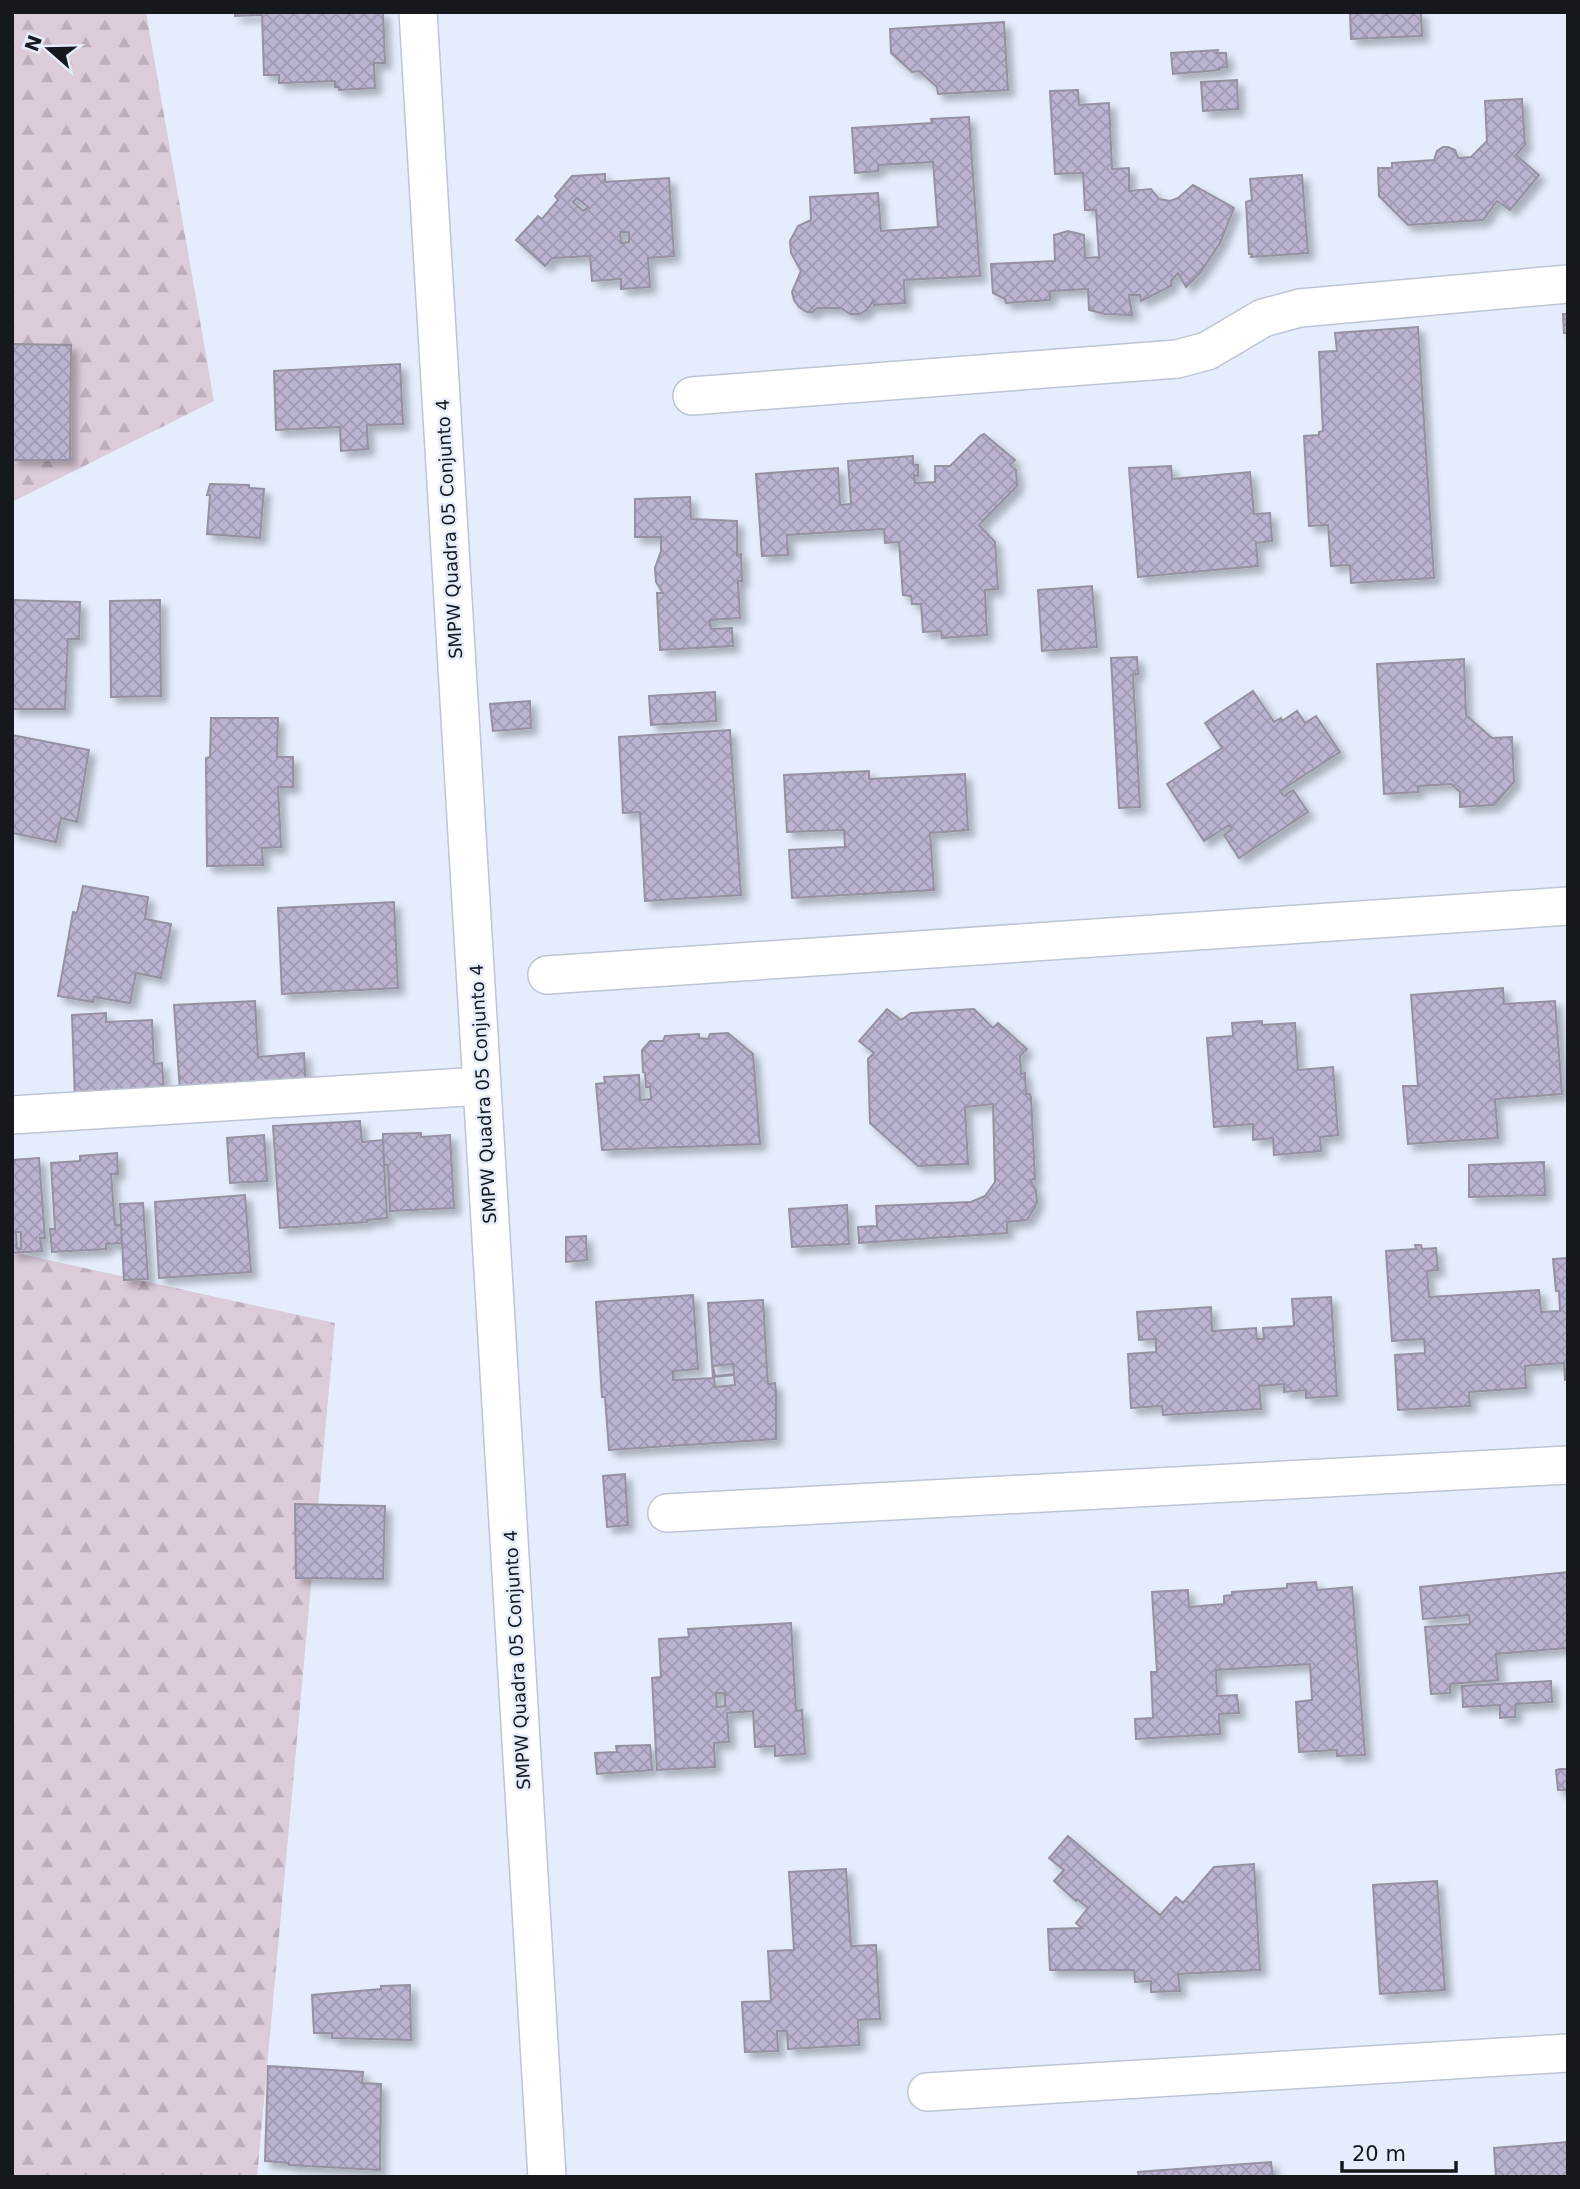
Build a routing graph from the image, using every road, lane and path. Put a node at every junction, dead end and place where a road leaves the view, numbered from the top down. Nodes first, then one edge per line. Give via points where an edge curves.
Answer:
1 (418, 12) edge
2 (1568, 284) edge
3 (692, 396) dead end
4 (1568, 906) edge
5 (547, 975) dead end
6 (482, 1086) junction
7 (12, 1115) edge
8 (1568, 1465) edge
9 (667, 1513) dead end
10 (1568, 2053) edge
11 (927, 2092) dead end
12 (547, 2177) edge

1 - 6 street, SMPW Quadra 05 Conjunto 4
2 - 3 street via 1300,308 1263,318 1206,351 1177,359
4 - 5 street
6 - 7 street
6 - 12 street, SMPW Quadra 05 Conjunto 4
8 - 9 street
10 - 11 street

